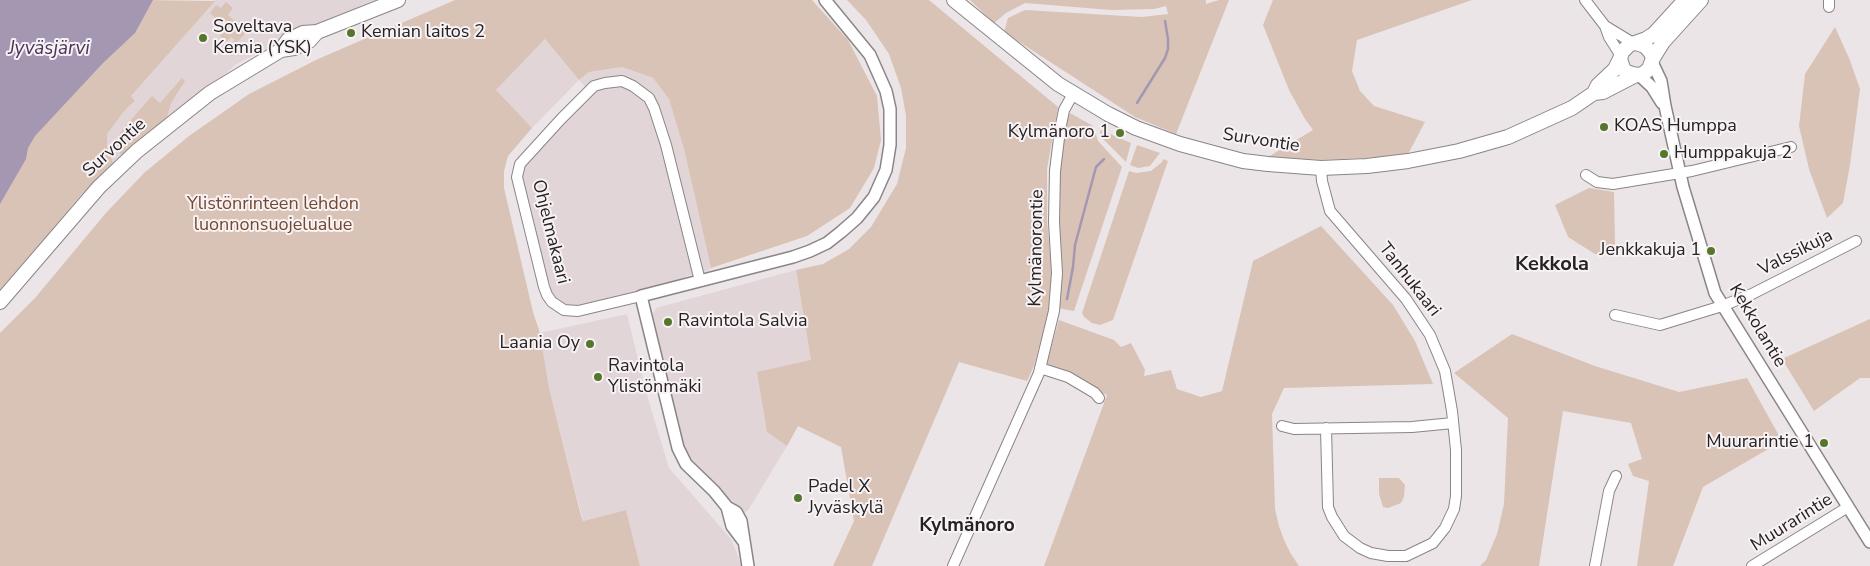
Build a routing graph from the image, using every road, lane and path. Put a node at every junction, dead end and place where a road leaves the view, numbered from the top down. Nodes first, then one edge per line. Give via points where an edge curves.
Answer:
1 (398, 0) edge
2 (825, 0) edge
3 (954, 0) edge
4 (1585, 0) edge
5 (1685, 0) edge
6 (1701, 0) edge
7 (1605, 26) junction
8 (1635, 43) junction
9 (1620, 58) junction
10 (1652, 60) junction
11 (1637, 75) junction
12 (1594, 93) junction
13 (1073, 94) junction
14 (1665, 106) junction
15 (1791, 147) dead end
16 (1321, 168) junction
17 (1680, 172) junction
18 (1586, 175) dead end
19 (1856, 241) dead end
20 (700, 280) junction
21 (641, 296) junction
22 (0, 302) edge
23 (1722, 306) junction
24 (1615, 315) dead end
25 (1040, 368) junction
26 (1099, 398) dead end
27 (1453, 423) junction
28 (1282, 426) dead end
29 (1326, 428) junction
30 (1616, 476) dead end
31 (1848, 507) junction
32 (1870, 542) edge
33 (748, 566) edge
34 (953, 566) edge
35 (1596, 566) edge
36 (1752, 566) edge

1 - 22 main road, Survontie via 317,32 303,32 288,40 281,50 210,93 123,163 71,217
2 - 20 street, Ohjelmakaari via 870,55 886,91 890,109 890,146 886,170 874,197 857,218 827,243 793,257
3 - 13 main road, Survontie
4 - 7 street
5 - 8 main road via 1654,34
6 - 10 main road via 1663,42
7 - 8 street
7 - 9 street
8 - 9 main road via 1625,48
8 - 10 main road via 1646,46
9 - 11 main road via 1623,68
9 - 12 main road, Survontie
10 - 11 main road via 1649,69
10 - 14 street, Kekkolantie
11 - 12 main road, Survontie via 1603,92
11 - 14 street, Kekkolantie
12 - 16 main road, Survontie via 1572,108 1508,137 1459,152 1367,166
13 - 16 main road, Survontie via 1136,128 1180,144 1243,160
13 - 25 street, Kylmänorontie via 1064,110 1055,171 1057,273 1054,311
14 - 17 street, Kekkolantie
15 - 17 street
16 - 27 street, Tanhukaari via 1330,211 1406,299 1430,335 1444,371
17 - 18 street via 1613,184 1597,182
17 - 23 street, Kekkolantie via 1715,293
19 - 23 street, Valssikuja
20 - 21 street, Ohjelmakaari
20 - 21 street, Ohjelmakaari via 654,108 648,98 633,86 605,82 594,86 561,118 520,164 517,177 544,287 552,302 564,310 578,311
21 - 33 street via 678,448 686,464 727,508 732,526 744,542
23 - 24 street, Valssikuja via 1660,325
23 - 31 street, Kekkolantie
25 - 26 street via 1068,377
25 - 34 street, Kylmänorontie
27 - 29 street
27 - 29 street, Tanhukaari via 1454,509 1433,543 1406,556 1388,556 1360,548 1344,536 1332,517 1327,496
28 - 29 street via 1294,430
30 - 35 street via 1609,491
31 - 32 street, Kekkolantie
31 - 36 street, Muurarintie

